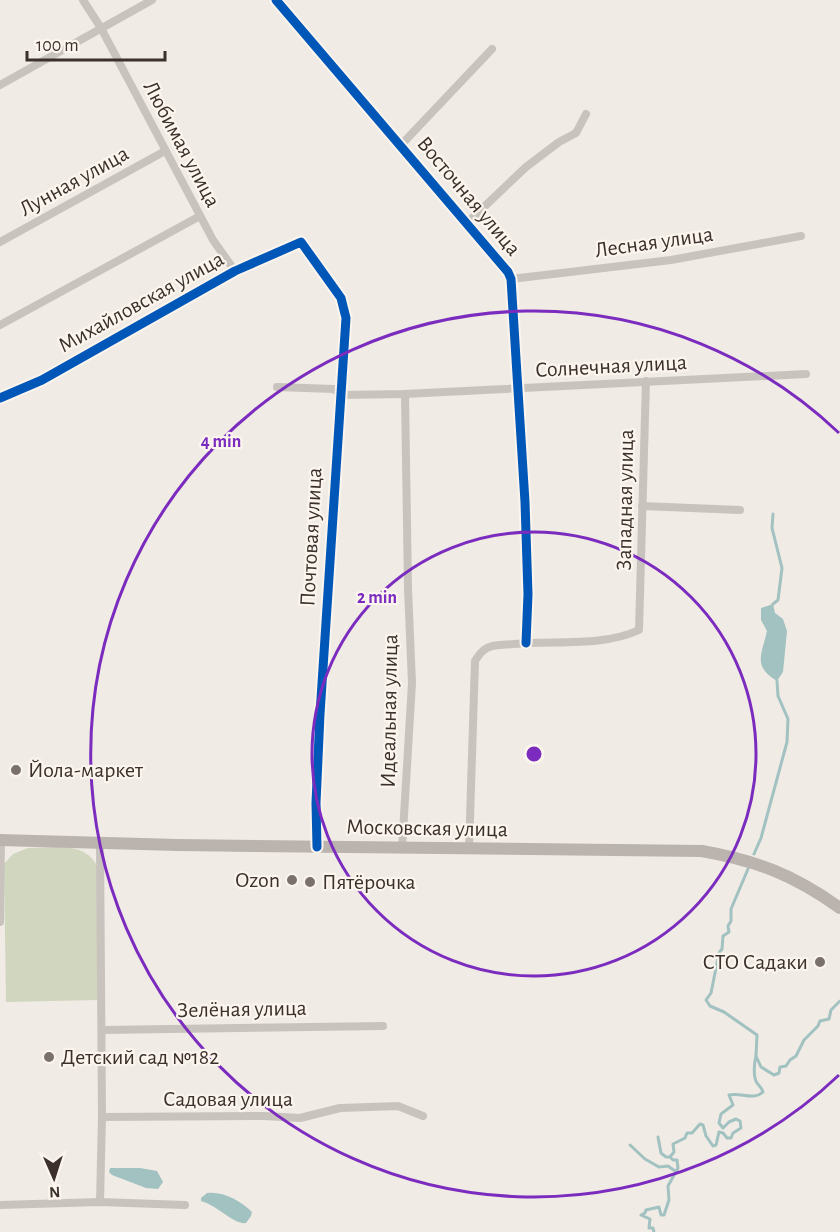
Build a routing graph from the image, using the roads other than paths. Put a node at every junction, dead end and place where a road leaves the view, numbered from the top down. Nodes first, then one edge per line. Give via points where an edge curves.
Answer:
1 (83, 0) edge
2 (152, 0) edge
3 (276, 0) edge
4 (101, 28) junction
5 (492, 49) dead end
6 (0, 85) edge
7 (586, 114) dead end
8 (401, 145) junction
9 (165, 151) junction
10 (200, 216) junction
11 (467, 223) junction
12 (801, 236) dead end
13 (0, 242) edge
14 (301, 242) joint
15 (236, 271) junction
16 (511, 279) junction
17 (0, 325) edge
18 (806, 374) dead end
19 (646, 381) junction
20 (277, 387) dead end
21 (518, 389) junction
22 (405, 394) junction
23 (341, 395) junction
24 (0, 398) edge
25 (642, 506) junction
26 (740, 510) dead end
27 (526, 643) junction
28 (0, 840) edge
29 (100, 843) junction
30 (317, 847) junction
31 (402, 849) junction
32 (469, 850) junction
33 (840, 908) edge
34 (0, 922) edge
35 (383, 1026) dead end
36 (102, 1030) junction
37 (423, 1116) dead end
38 (102, 1117) junction
39 (99, 1202) junction
40 (0, 1205) edge
41 (185, 1205) dead end

1 - 4 street, Любимая улица
2 - 4 street
3 - 8 street, Восточная улица
4 - 6 street
4 - 9 street, Любимая улица
5 - 8 street
7 - 11 street via 576,133 526,167
8 - 11 street, Восточная улица
9 - 10 street, Любимая улица
9 - 13 street, Лунная улица
10 - 15 street, Любимая улица
10 - 17 street
11 - 16 street, Восточная улица
12 - 16 street, Лесная улица via 671,261
14 - 15 street, Михайловская улица
14 - 23 street, Почтовая улица via 341,298 346,318
15 - 24 street, Михайловская улица via 42,380
16 - 21 street, Восточная улица
18 - 19 street, Солнечная улица
19 - 21 street, Солнечная улица
19 - 25 street, Западная улица
20 - 23 street, Солнечная улица via 334,389
21 - 22 street, Солнечная улица
21 - 27 street, Восточная улица via 528,594
22 - 23 street, Солнечная улица
22 - 31 street, Идеальная улица via 412,683
23 - 30 street, Почтовая улица via 320,714
25 - 26 street
25 - 27 street, Западная улица via 639,630 587,641
27 - 32 street via 488,647 475,661
28 - 29 main road, Московская улица
28 - 34 street
29 - 30 main road, Московская улица
29 - 36 street
30 - 31 main road, Московская улица
31 - 32 main road, Московская улица
32 - 33 main road, Московская улица via 702,851 779,871
35 - 36 street, Зелёная улица
36 - 38 street
37 - 38 street, Садовая улица via 398,1106 340,1108 300,1118
38 - 39 street
39 - 40 street
39 - 41 street

